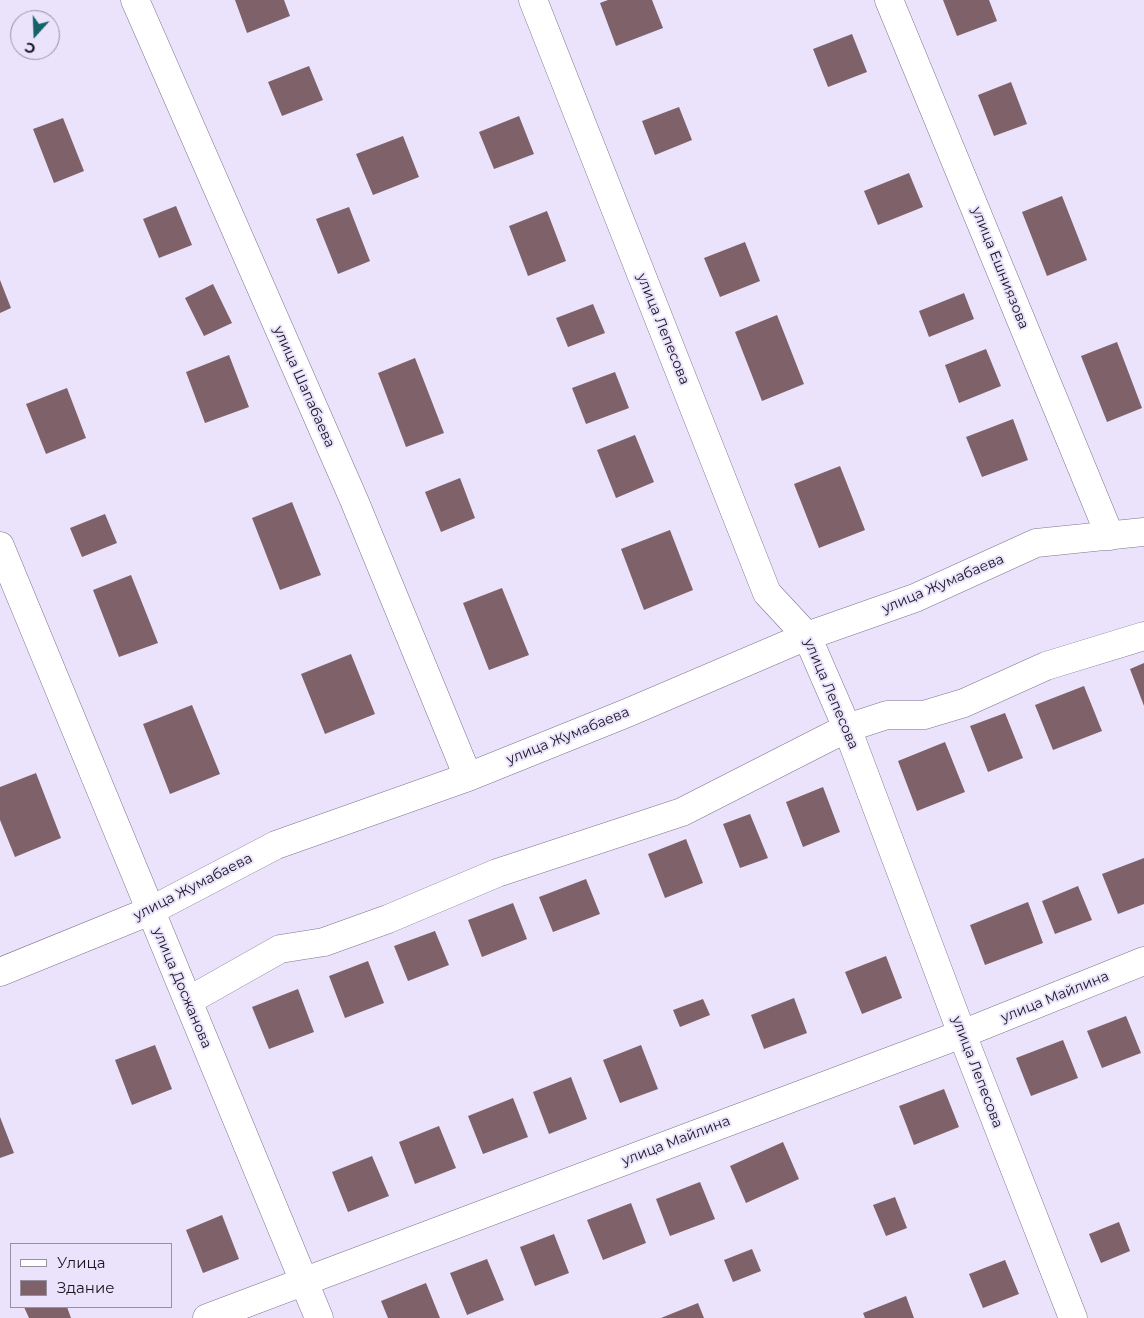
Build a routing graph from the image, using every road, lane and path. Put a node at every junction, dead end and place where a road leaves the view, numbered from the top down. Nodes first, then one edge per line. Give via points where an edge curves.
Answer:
1 (136, 0) edge
2 (533, 0) edge
3 (890, 0) edge
4 (1144, 532) edge
5 (1110, 536) junction
6 (0, 546) edge
7 (807, 636) junction
8 (1144, 636) edge
9 (847, 728) junction
10 (468, 777) junction
11 (150, 911) junction
12 (1144, 961) edge
13 (0, 972) edge
14 (188, 1001) junction
15 (962, 1034) junction
16 (304, 1281) junction
17 (207, 1318) edge
18 (319, 1318) edge
19 (1073, 1318) edge

1 - 10 street, улица Шапабаева via 354,500
2 - 7 street, улица Лепесова via 768,593
3 - 5 street, улица Ешниязова
4 - 5 street, улица Жумабаева
5 - 7 street, улица Жумабаева via 1036,543 915,598
6 - 11 street, улица Досжанова
7 - 9 street, улица Лепесова
7 - 10 street, улица Жумабаева
8 - 9 street via 1046,666 964,703 924,714 887,715
9 - 14 street via 682,812 497,873 324,942 280,949
9 - 15 street, улица Лепесова
10 - 11 street, улица Жумабаева via 276,845
11 - 13 street, улица Жумабаева
11 - 14 street, улица Досжанова
12 - 15 street, улица Майлина
14 - 16 street, улица Досжанова
15 - 16 street, улица Майлина
15 - 19 street, улица Лепесова
16 - 17 street, улица Майлина
16 - 18 street, улица Досжанова

